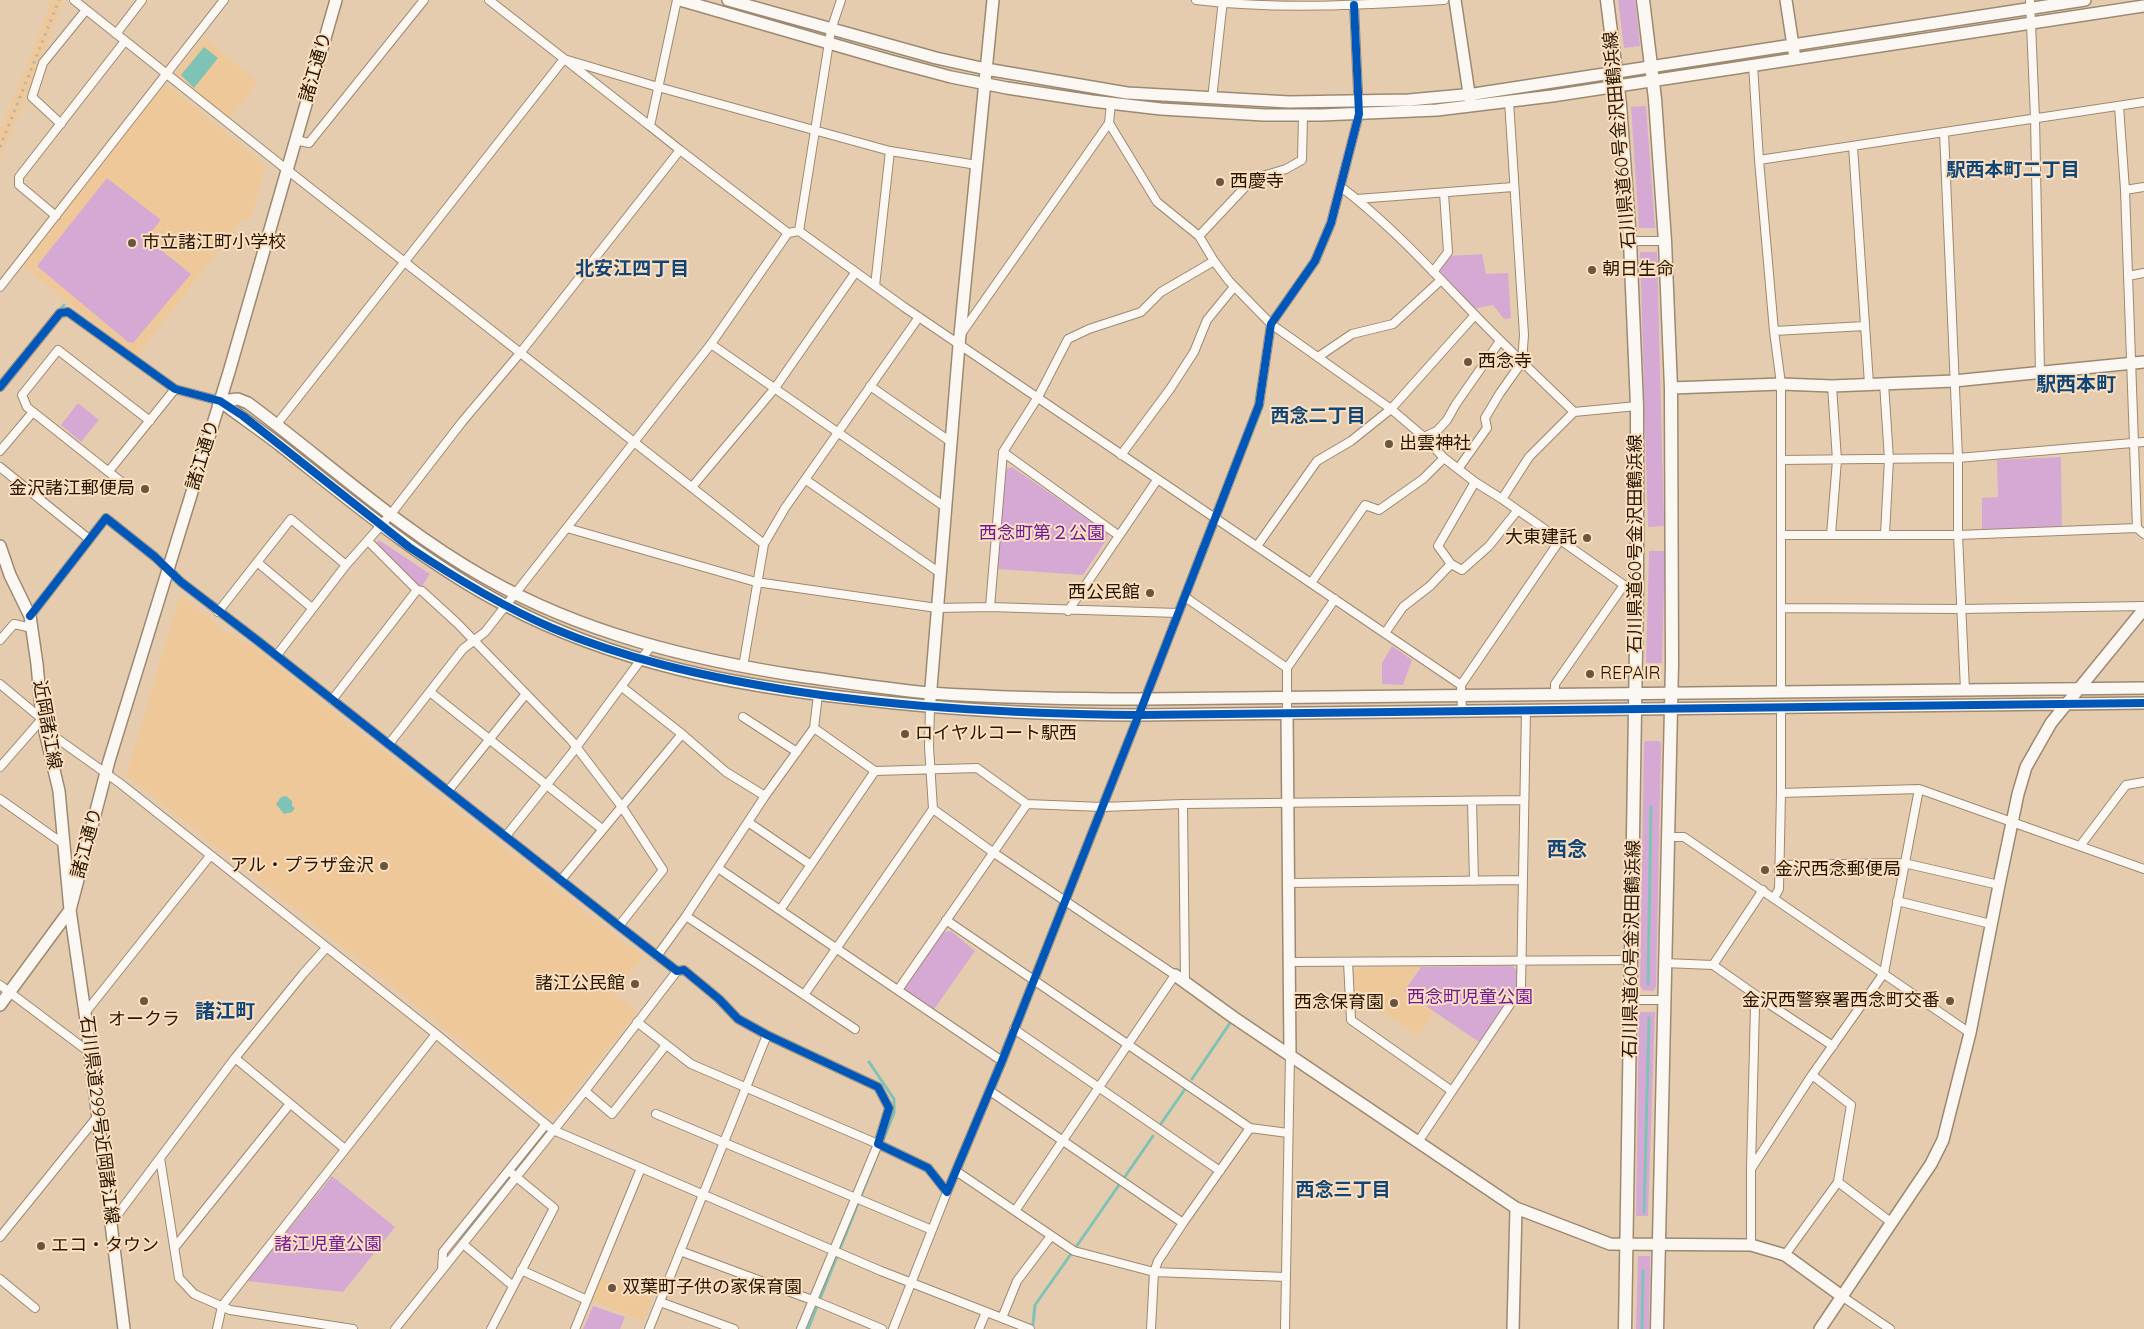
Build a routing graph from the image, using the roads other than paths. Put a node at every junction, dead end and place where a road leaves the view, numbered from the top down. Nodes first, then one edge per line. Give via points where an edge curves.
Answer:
1 (74, 0) edge
2 (142, 0) edge
3 (224, 0) edge
4 (336, 0) edge
5 (424, 0) edge
6 (489, 0) edge
7 (678, 0) edge
8 (728, 0) edge
9 (841, 0) edge
10 (993, 0) edge
11 (1196, 0) edge
12 (1444, 0) edge
13 (1455, 0) edge
14 (1607, 0) edge
15 (1643, 0) edge
16 (1786, 0) edge
17 (2085, 0) edge
18 (1222, 2) edge
19 (1391, 2) edge
20 (2030, 4) edge
21 (1354, 5) junction
22 (2144, 6) edge
23 (86, 10) junction
24 (2031, 23) junction
25 (831, 30) junction
26 (116, 34) junction
27 (1848, 37) junction
28 (125, 41) junction
29 (829, 43) junction
30 (1793, 45) junction
31 (1850, 51) junction
32 (564, 59) junction
33 (1796, 59) junction
34 (1753, 65) junction
35 (1651, 67) junction
36 (986, 69) junction
37 (1616, 72) junction
38 (166, 73) junction
39 (1653, 80) junction
40 (985, 84) junction
41 (1618, 86) junction
42 (658, 87) junction
43 (1163, 96) junction
44 (1212, 99) junction
45 (1470, 100) junction
46 (1509, 101) junction
47 (1358, 102) junction
48 (2144, 102) edge
49 (1111, 103) junction
50 (2119, 106) junction
51 (1162, 109) junction
52 (1359, 114) junction
53 (1303, 115) junction
54 (2035, 118) junction
55 (1109, 123) junction
56 (61, 124) junction
57 (650, 126) junction
58 (814, 130) junction
59 (1944, 132) junction
60 (295, 140) junction
61 (1853, 146) junction
62 (680, 150) junction
63 (890, 150) junction
64 (1759, 160) junction
65 (977, 165) junction
66 (286, 169) junction
67 (1341, 187) junction
68 (1513, 187) junction
69 (2144, 187) edge
70 (2125, 190) junction
71 (1444, 193) junction
72 (1357, 199) junction
73 (56, 216) junction
74 (799, 231) junction
75 (788, 233) junction
76 (1199, 236) junction
77 (1630, 241) junction
78 (1665, 241) junction
79 (405, 261) junction
80 (1214, 261) junction
81 (855, 272) junction
82 (1433, 272) junction
83 (2144, 273) edge
84 (2128, 276) junction
85 (1441, 280) junction
86 (875, 286) junction
87 (0, 287) edge
88 (1234, 287) junction
89 (1475, 315) junction
90 (919, 317) junction
91 (1271, 324) junction
92 (1865, 326) junction
93 (1774, 331) junction
94 (960, 339) junction
95 (1500, 341) junction
96 (712, 344) junction
97 (521, 352) junction
98 (1318, 357) junction
99 (1522, 362) junction
100 (2144, 362) edge
101 (2131, 364) junction
102 (2040, 373) junction
103 (1954, 381) junction
104 (1884, 383) junction
105 (1781, 384) junction
106 (1869, 384) junction
107 (870, 386) junction
108 (1832, 386) junction
109 (0, 387) edge
110 (775, 388) junction
111 (1671, 388) junction
112 (175, 389) junction
113 (1038, 397) junction
114 (220, 401) junction
115 (1637, 406) junction
116 (1391, 409) junction
117 (33, 412) junction
118 (1574, 412) junction
119 (150, 422) junction
120 (277, 424) junction
121 (838, 432) junction
122 (1424, 437) junction
123 (635, 442) junction
124 (950, 442) junction
125 (2144, 442) edge
126 (2135, 444) junction
127 (0, 451) edge
128 (1003, 452) junction
129 (1122, 455) junction
130 (1444, 458) junction
131 (1958, 458) junction
132 (1781, 460) junction
133 (1837, 460) junction
134 (1889, 460) junction
135 (0, 467) edge
136 (1458, 469) junction
137 (109, 471) junction
138 (806, 480) junction
139 (1157, 480) junction
140 (1475, 482) junction
141 (692, 487) junction
142 (129, 488) dead end
143 (1502, 499) junction
144 (945, 507) junction
145 (1517, 511) junction
146 (391, 514) junction
147 (1214, 518) junction
148 (381, 526) junction
149 (567, 528) junction
150 (2137, 528) junction
151 (1885, 534) junction
152 (2144, 534) edge
153 (1118, 535) junction
154 (1781, 535) junction
155 (1831, 535) junction
156 (1958, 535) junction
157 (89, 539) junction
158 (1560, 540) junction
159 (368, 542) junction
160 (764, 544) junction
161 (0, 546) edge
162 (1257, 546) junction
163 (257, 562) junction
164 (1451, 564) junction
165 (346, 565) junction
166 (168, 570) junction
167 (940, 572) junction
168 (756, 582) junction
169 (1311, 583) junction
170 (1624, 585) junction
171 (1638, 587) junction
172 (418, 590) junction
173 (515, 594) junction
174 (1185, 597) junction
175 (1335, 599) junction
176 (506, 606) junction
177 (990, 607) junction
178 (2144, 607) edge
179 (312, 608) junction
180 (937, 608) junction
181 (1781, 608) junction
182 (1962, 608) junction
183 (1068, 611) junction
184 (218, 612) junction
185 (1178, 613) junction
186 (30, 616) junction
187 (32, 628) junction
188 (1385, 633) junction
189 (0, 640) edge
190 (472, 641) junction
191 (650, 646) junction
192 (277, 655) junction
193 (642, 660) junction
194 (743, 667) junction
195 (1287, 668) junction
196 (0, 684) edge
197 (622, 688) junction
198 (2080, 688) junction
199 (2144, 688) edge
200 (1461, 690) junction
201 (1965, 690) junction
202 (1871, 691) junction
203 (430, 692) junction
204 (1781, 692) junction
205 (930, 693) junction
206 (1635, 694) junction
207 (1670, 694) junction
208 (525, 695) junction
209 (818, 695) junction
210 (1555, 695) junction
211 (1287, 698) junction
212 (332, 700) junction
213 (1145, 700) junction
214 (2144, 703) edge
215 (2067, 704) junction
216 (1782, 706) junction
217 (1872, 706) junction
218 (930, 707) junction
219 (1635, 709) junction
220 (1670, 709) junction
221 (1526, 710) junction
222 (1462, 711) junction
223 (1287, 713) junction
224 (1139, 715) junction
225 (743, 717) dead end
226 (42, 719) junction
227 (814, 728) junction
228 (682, 734) junction
229 (46, 736) junction
230 (490, 738) junction
231 (389, 744) junction
232 (576, 746) junction
233 (796, 752) junction
234 (0, 767) edge
235 (932, 769) junction
236 (875, 771) junction
237 (106, 774) junction
238 (2144, 782) edge
239 (547, 785) junction
240 (1919, 789) junction
241 (448, 791) junction
242 (1781, 792) junction
243 (765, 796) junction
244 (0, 799) edge
245 (1524, 800) junction
246 (1472, 801) junction
247 (1288, 802) junction
248 (1028, 804) junction
249 (1183, 804) junction
250 (622, 807) junction
251 (1102, 807) junction
252 (933, 809) junction
253 (748, 822) junction
254 (2013, 822) junction
255 (602, 829) junction
256 (506, 836) junction
257 (1667, 837) junction
258 (65, 846) junction
259 (2080, 846) junction
260 (994, 853) junction
261 (210, 856) junction
262 (1904, 863) junction
263 (811, 865) junction
264 (1780, 865) junction
265 (718, 868) junction
266 (2144, 869) edge
267 (561, 880) junction
268 (1522, 880) junction
269 (1474, 881) junction
270 (1290, 883) junction
271 (1998, 885) junction
272 (1762, 890) junction
273 (1774, 898) junction
274 (1897, 900) junction
275 (1065, 901) junction
276 (70, 910) junction
277 (780, 910) junction
278 (686, 916) junction
279 (946, 920) junction
280 (1991, 924) junction
281 (619, 926) junction
282 (326, 948) junction
283 (838, 948) junction
284 (657, 956) junction
285 (1521, 960) junction
286 (1632, 960) junction
287 (1290, 962) junction
288 (1348, 962) junction
289 (1664, 963) junction
290 (1712, 965) junction
291 (677, 971) junction
292 (1884, 973) junction
293 (1180, 978) junction
294 (1034, 980) junction
295 (0, 985) edge
296 (898, 990) junction
297 (10, 993) junction
298 (804, 995) junction
299 (1760, 998) junction
300 (1631, 1000) junction
301 (1663, 1000) junction
302 (0, 1006) edge
303 (85, 1012) junction
304 (637, 1022) junction
305 (855, 1029) dead end
306 (1014, 1029) junction
307 (1970, 1033) junction
308 (436, 1034) junction
309 (767, 1035) junction
310 (1128, 1044) junction
311 (666, 1045) junction
312 (1833, 1046) junction
313 (89, 1052) junction
314 (1290, 1056) junction
315 (236, 1058) junction
316 (1002, 1061) junction
317 (1812, 1075) junction
318 (746, 1087) junction
319 (1098, 1087) junction
320 (585, 1091) junction
321 (990, 1091) junction
322 (1452, 1091) junction
323 (290, 1105) junction
324 (656, 1114) dead end
325 (97, 1118) junction
326 (546, 1124) junction
327 (1250, 1128) junction
328 (553, 1130) junction
329 (1288, 1133) junction
330 (1062, 1140) junction
331 (1418, 1142) junction
332 (723, 1143) junction
333 (881, 1145) junction
334 (345, 1150) junction
335 (160, 1158) junction
336 (640, 1168) junction
337 (1751, 1169) junction
338 (509, 1170) junction
339 (956, 1171) junction
340 (1220, 1171) junction
341 (516, 1177) junction
342 (1838, 1182) junction
343 (947, 1192) junction
344 (702, 1195) junction
345 (859, 1198) junction
346 (486, 1199) junction
347 (494, 1205) junction
348 (1516, 1208) junction
349 (1014, 1211) junction
350 (112, 1222) junction
351 (1183, 1223) junction
352 (1892, 1223) junction
353 (932, 1230) junction
354 (1051, 1236) junction
355 (0, 1237) edge
356 (463, 1244) junction
357 (1627, 1244) junction
358 (1658, 1244) junction
359 (1751, 1245) junction
360 (175, 1248) junction
361 (680, 1251) junction
362 (837, 1251) junction
363 (1785, 1256) junction
364 (442, 1270) junction
365 (521, 1270) junction
366 (1154, 1272) junction
367 (1286, 1277) junction
368 (0, 1278) edge
369 (912, 1283) junction
370 (513, 1286) junction
371 (1843, 1297) junction
372 (587, 1300) junction
373 (660, 1302) junction
374 (816, 1302) junction
375 (222, 1306) junction
376 (35, 1308) dead end
377 (986, 1312) junction
378 (1002, 1318) junction
379 (121, 1326) edge
380 (217, 1329) edge
381 (353, 1329) edge
382 (395, 1329) edge
383 (491, 1329) edge
384 (575, 1329) edge
385 (649, 1329) edge
386 (734, 1329) edge
387 (801, 1329) edge
388 (882, 1329) edge
389 (893, 1329) edge
390 (979, 1329) edge
391 (1030, 1329) edge
392 (1151, 1329) edge
393 (1285, 1329) edge
394 (1514, 1329) edge
395 (1625, 1329) edge
396 (1657, 1329) edge
397 (1820, 1329) edge
398 (1890, 1329) edge

1 - 23 street
2 - 26 street
3 - 38 street
4 - 60 street, 諸江通り
5 - 60 street via 310,143
6 - 32 street
7 - 29 street
7 - 42 street
8 - 25 street
9 - 25 street
10 - 36 street
11 - 18 street
12 - 19 street
13 - 45 street
14 - 37 main road, 石川県道60号金沢田鶴浜線
15 - 35 main road, 石川県道60号金沢田鶴浜線
16 - 30 street
17 - 20 street
18 - 21 street
18 - 44 street
19 - 21 street
20 - 24 street
20 - 27 street
21 - 47 street
22 - 24 street
23 - 26 street
23 - 56 street via 43,63 32,97
24 - 31 street
24 - 54 street
25 - 29 street
25 - 36 street
26 - 28 street
27 - 30 street
27 - 31 street
28 - 38 street
28 - 56 street
29 - 40 street
29 - 58 street
30 - 33 street
30 - 35 street
31 - 33 street
32 - 42 street
32 - 57 street
32 - 79 street
33 - 34 street
34 - 39 street
34 - 64 street
35 - 37 street
35 - 39 main road, 石川県道60号金沢田鶴浜線
36 - 40 street
36 - 43 street via 1118,92
37 - 41 main road, 石川県道60号金沢田鶴浜線
37 - 45 street
38 - 66 street
38 - 73 street
39 - 41 street
39 - 78 main road, 石川県道60号金沢田鶴浜線
40 - 49 street
40 - 65 street
41 - 46 street
41 - 77 main road, 石川県道60号金沢田鶴浜線
42 - 57 street
42 - 58 street
43 - 44 street
43 - 51 street
44 - 47 street
45 - 46 street
45 - 47 street
45 - 52 street via 1437,110
46 - 68 street
47 - 52 street
48 - 50 street
49 - 51 street
49 - 55 street
50 - 54 street
50 - 70 street
51 - 53 street
52 - 53 street
52 - 67 street
53 - 76 street via 1302,160 1247,185
54 - 59 street
54 - 102 street
55 - 76 street via 1157,202
55 - 94 street
56 - 73 street via 19,177 19,185
57 - 62 street
58 - 63 street
58 - 74 street
59 - 61 street
59 - 103 street
60 - 66 street, 諸江通り
61 - 64 street
61 - 92 street
62 - 75 street
62 - 97 street
63 - 65 street
63 - 86 street
64 - 93 street
65 - 94 street
66 - 79 street
66 - 114 street, 諸江通り
67 - 72 street
67 - 91 street via 1315,261
68 - 71 street
68 - 99 street via 1524,335
69 - 70 street
70 - 84 street
71 - 72 street
71 - 82 street via 1448,252
72 - 82 street
73 - 87 street
74 - 75 street
74 - 81 street
75 - 96 street
76 - 80 street
77 - 78 street
77 - 115 main road, 石川県道60号金沢田鶴浜線
78 - 111 main road, 石川県道60号金沢田鶴浜線
79 - 97 street
79 - 120 street
80 - 88 street
80 - 113 street via 1160,292 1141,312 1068,339
81 - 86 street
81 - 110 street
82 - 85 street
83 - 84 street
84 - 101 street
85 - 89 street
85 - 98 street via 1393,324 1352,334
86 - 90 street
88 - 91 street
88 - 129 street via 1207,320 1194,352
89 - 95 street
89 - 116 street
90 - 94 street
90 - 107 street
91 - 98 street
91 - 147 street via 1259,405
92 - 93 street
92 - 106 street
93 - 105 street
94 - 113 street
94 - 124 street
95 - 99 street
95 - 122 street via 1447,420 1437,431
96 - 110 street
96 - 123 street
97 - 123 street
97 - 146 street
98 - 116 street
99 - 118 street
99 - 136 street via 1485,418 1487,428
100 - 101 street
101 - 102 street
101 - 126 street
102 - 103 street
103 - 104 street
103 - 131 street
104 - 106 street
104 - 134 street
105 - 108 street
105 - 111 street
105 - 132 street
106 - 108 street
107 - 121 street
107 - 124 street
108 - 133 street
109 - 112 street via 60,313 68,312
110 - 121 street
110 - 141 street
111 - 207 main road, 石川県道60号金沢田鶴浜線
112 - 114 street
112 - 119 street
113 - 128 street
113 - 129 street
114 - 120 street via 238,399 248,403
114 - 148 street
114 - 166 street, 諸江通り
115 - 118 street
115 - 171 main road, 石川県道60号金沢田鶴浜線
116 - 122 street
116 - 162 street via 1351,441 1317,462
117 - 119 street via 22,395 58,350
117 - 127 street
117 - 137 street
118 - 143 street via 1529,457
119 - 137 street
120 - 146 street
121 - 138 street
121 - 144 street
122 - 130 street
123 - 141 street
123 - 149 street
124 - 144 street
125 - 126 street
126 - 131 street
126 - 150 street
128 - 153 street
128 - 177 street
129 - 139 street
130 - 136 street
130 - 169 street via 1423,480 1379,510 1365,505
131 - 134 street
131 - 156 street
132 - 133 street
132 - 154 street
133 - 134 street
133 - 155 street
134 - 151 street
135 - 157 street
136 - 140 street
137 - 142 street
138 - 160 street
138 - 167 street
139 - 147 street
139 - 153 street
140 - 143 street
140 - 164 street via 1438,546
141 - 160 street
143 - 145 street
144 - 167 street
145 - 158 street
145 - 164 street via 1489,546 1462,570
146 - 148 street
146 - 173 street via 454,559
147 - 162 street
147 - 174 street
148 - 159 street
148 - 176 street via 438,566
149 - 168 street
149 - 173 street
150 - 152 street
150 - 156 street
151 - 155 street
151 - 156 street
153 - 183 street
154 - 155 street
154 - 181 street
156 - 182 street
157 - 166 street via 106,518
157 - 186 street
158 - 170 street
158 - 200 street
159 - 165 street
159 - 172 street
160 - 168 street
161 - 186 street, 近岡諸江線
162 - 169 street
163 - 165 street via 291,519
163 - 179 street
163 - 184 street
164 - 188 street via 1403,607
165 - 179 street
166 - 184 street
166 - 237 street, 諸江通り
167 - 180 street
168 - 180 street
168 - 194 street
169 - 175 street
170 - 171 street
170 - 210 street via 1555,684
171 - 206 main road, 石川県道60号金沢田鶴浜線
172 - 190 street via 457,623
172 - 212 street
173 - 176 street
173 - 191 street via 584,624
174 - 185 street
174 - 195 street
175 - 188 street
175 - 195 street
176 - 190 street via 485,632
176 - 193 street via 552,628
177 - 180 street
177 - 183 street
178 - 182 street
178 - 198 street
179 - 192 street
180 - 205 street
181 - 182 street
181 - 204 street
182 - 201 street
183 - 185 street
184 - 192 street
185 - 213 street
186 - 187 street, 近岡諸江線
187 - 189 street via 14,624
187 - 226 street, 近岡諸江線
188 - 200 street
190 - 203 street
190 - 208 street
191 - 193 street
191 - 194 street
192 - 212 street
193 - 197 street
193 - 209 street
194 - 205 street
195 - 211 street
196 - 226 street
197 - 228 street
197 - 232 street
198 - 199 street
198 - 201 street
198 - 215 street
200 - 210 street
200 - 211 street
200 - 222 street
201 - 202 street
202 - 204 street
202 - 217 street
203 - 230 street
203 - 231 street
204 - 207 street
205 - 213 street
205 - 218 street
206 - 207 street
206 - 210 street
206 - 219 main road, 石川県道60号金沢田鶴浜線
207 - 220 main road, 石川県道60号金沢田鶴浜線
208 - 230 street
208 - 232 street
209 - 218 street
209 - 227 street
211 - 213 street
211 - 223 street
212 - 231 street
213 - 224 street
214 - 215 street
215 - 217 street
215 - 254 street via 2026,767
216 - 217 street
216 - 220 street
216 - 242 street
218 - 224 street via 1018,713
218 - 235 street
219 - 220 street
219 - 221 street
219 - 286 main road, 石川県道60号金沢田鶴浜線
220 - 257 main road, 石川県道60号金沢田鶴浜線
221 - 222 street
221 - 245 street
222 - 223 street
223 - 224 street
223 - 247 street
224 - 251 street
225 - 233 street
226 - 229 street, 近岡諸江線
226 - 234 street
227 - 233 street
227 - 236 street
228 - 243 street via 726,772
228 - 250 street
229 - 237 street via 55,737
229 - 258 street, 近岡諸江線 via 59,791
230 - 239 street
230 - 241 street
231 - 241 street
232 - 239 street
232 - 250 street
233 - 243 street
235 - 236 street
235 - 248 street via 977,768
235 - 252 street
236 - 263 street
237 - 261 street
237 - 276 street, 諸江通り
238 - 259 street via 2126,785
239 - 255 street
239 - 256 street
240 - 242 street
240 - 254 street
240 - 262 street
241 - 256 street
242 - 264 street
243 - 253 street
244 - 258 street
245 - 246 street
245 - 268 street
246 - 247 street
246 - 269 street
247 - 249 street
247 - 270 street
248 - 251 street
248 - 260 street
249 - 251 street
249 - 293 street
250 - 255 street
250 - 281 street via 663,870
251 - 275 street
252 - 260 street
252 - 283 street
253 - 263 street
253 - 265 street
254 - 259 street
254 - 271 street
255 - 267 street
256 - 267 street
257 - 272 street via 1684,837
257 - 289 main road, 石川県道60号金沢田鶴浜線
258 - 276 street, 近岡諸江線
259 - 266 street
260 - 275 street
260 - 279 street
261 - 282 street
261 - 303 street
262 - 264 street
262 - 271 street
262 - 274 street
263 - 277 street
264 - 273 street via 1779,889
265 - 277 street
265 - 278 street
267 - 281 street
268 - 269 street
268 - 285 street
269 - 270 street
270 - 287 street
271 - 280 street
272 - 273 street
272 - 290 street
273 - 292 street
274 - 280 street
274 - 292 street
275 - 293 street
275 - 294 street
276 - 297 street
276 - 303 street, 石川県道299号近岡諸江線
277 - 283 street
278 - 284 street
278 - 298 street
279 - 294 street
279 - 296 street
280 - 307 street
281 - 284 street
282 - 308 street
282 - 315 street
283 - 296 street
283 - 298 street
284 - 291 street
285 - 286 street
285 - 288 street
285 - 322 street via 1519,993
286 - 300 main road, 石川県道60号金沢田鶴浜線
287 - 288 street
287 - 314 street
288 - 322 street via 1350,1020
289 - 290 street
289 - 301 main road, 石川県道60号金沢田鶴浜線
290 - 299 street
291 - 304 street
291 - 309 street via 684,970 738,1018
292 - 307 street
292 - 312 street
293 - 310 street
293 - 314 street
294 - 306 street
294 - 310 street
295 - 297 street
296 - 316 street
297 - 302 street
297 - 313 street
298 - 305 street
299 - 312 street
299 - 337 street via 1755,1005
300 - 301 street
300 - 357 main road, 石川県道60号金沢田鶴浜線
301 - 358 main road, 石川県道60号金沢田鶴浜線
303 - 313 street, 石川県道299号近岡諸江線
304 - 311 street
304 - 320 street
306 - 316 street
306 - 319 street
307 - 352 street via 1943,1140 1932,1164
308 - 326 street
308 - 334 street
309 - 318 street
309 - 333 street via 878,1086 889,1108
310 - 319 street
310 - 327 street
311 - 318 street via 691,1064
311 - 320 street via 612,1114
312 - 317 street
313 - 325 street, 石川県道299号近岡諸江線
314 - 329 street
314 - 331 street
315 - 323 street
315 - 335 street
316 - 321 street
317 - 337 street
317 - 342 street via 1851,1105
318 - 332 street
318 - 333 street
319 - 330 street
319 - 340 street
320 - 328 street
321 - 330 street
321 - 339 street
322 - 331 street
323 - 334 street
323 - 360 street
324 - 332 street
325 - 350 street, 石川県道299号近岡諸江線
325 - 355 street
326 - 328 street
326 - 338 street
327 - 329 street
327 - 340 street
328 - 336 street
328 - 341 street
329 - 367 street
330 - 349 street
330 - 351 street
331 - 348 street
332 - 344 street
332 - 345 street
333 - 343 street via 928,1168
333 - 345 street
334 - 375 street
335 - 350 street
335 - 360 street
336 - 344 street
336 - 372 street
337 - 359 street
338 - 341 street
338 - 346 street
339 - 343 street
339 - 349 street
340 - 351 street
341 - 347 street
341 - 365 street via 554,1208
342 - 352 street
342 - 363 street
343 - 353 street
344 - 361 street
344 - 362 street
345 - 353 street
345 - 362 street
346 - 347 street
346 - 364 street via 443,1252
347 - 356 street
348 - 357 street via 1610,1244
348 - 394 street
349 - 354 street
350 - 379 street, 石川県道299号近岡諸江線
351 - 366 street
352 - 371 street
353 - 369 street
354 - 366 street via 1074,1251
354 - 378 street via 1017,1281
356 - 364 street
356 - 370 street
357 - 358 street
357 - 395 main road, 石川県道60号金沢田鶴浜線
358 - 359 street
358 - 396 main road, 石川県道60号金沢田鶴浜線
359 - 363 street
360 - 375 street via 178,1278 194,1294
361 - 373 street
361 - 374 street
362 - 369 street
362 - 374 street
363 - 371 street
364 - 382 street
365 - 370 street
365 - 372 street
366 - 367 street
366 - 392 street
367 - 393 street
368 - 376 street
369 - 377 street
369 - 389 street
370 - 383 street
371 - 397 street
371 - 398 street
372 - 384 street
373 - 385 street
373 - 386 street
374 - 387 street
374 - 388 street
375 - 380 street
375 - 381 street via 230,1310
377 - 378 street
377 - 390 street
378 - 391 street

